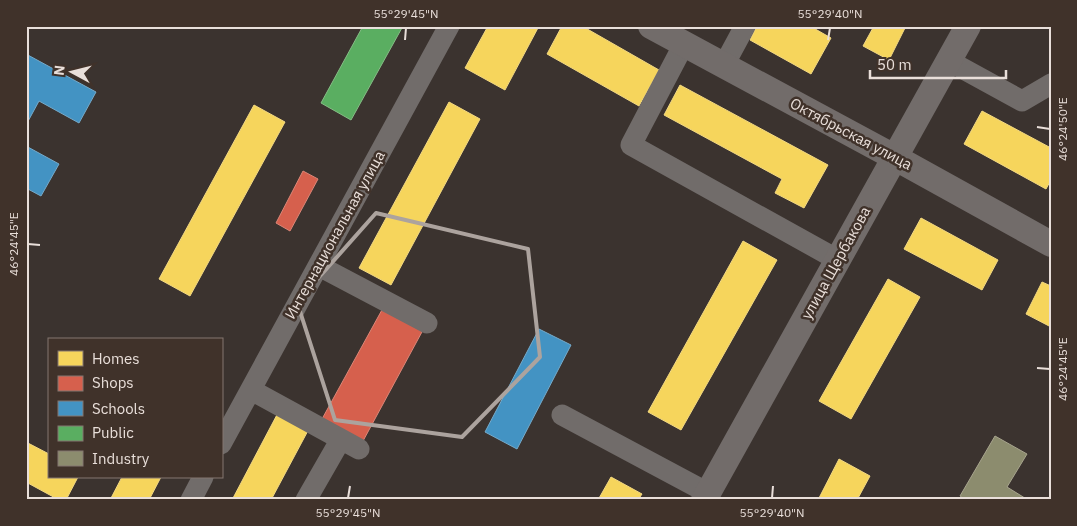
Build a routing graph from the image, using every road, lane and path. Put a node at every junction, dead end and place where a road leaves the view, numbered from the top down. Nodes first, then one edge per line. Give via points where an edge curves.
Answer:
1 (449, 26) edge
2 (650, 26) edge
3 (745, 26) edge
4 (968, 26) edge
5 (684, 44) junction
6 (949, 61) junction
7 (724, 65) junction
8 (1051, 84) edge
9 (894, 157) junction
10 (1051, 244) edge
11 (838, 260) junction
12 (319, 266) junction
13 (427, 323) dead end
14 (251, 390) junction
15 (562, 415) dead end
16 (222, 442) edge
17 (202, 478) edge
18 (706, 497) edge
19 (191, 500) edge
20 (306, 500) edge

1 - 12 street, Интернациональная улица
2 - 5 main road, Октябрьская улица
3 - 7 street
4 - 6 main road, улица Щербакова
5 - 7 main road, Октябрьская улица
5 - 11 street via 631,145
6 - 8 street via 1022,101
6 - 9 main road, улица Щербакова
7 - 9 main road, Октябрьская улица
9 - 10 main road, Октябрьская улица
9 - 11 main road, улица Щербакова
11 - 18 main road, улица Щербакова
12 - 13 street
12 - 14 street, Интернациональная улица
14 - 16 street, Интернациональная улица
14 - 20 street via 350,444
15 - 18 street
17 - 19 street

